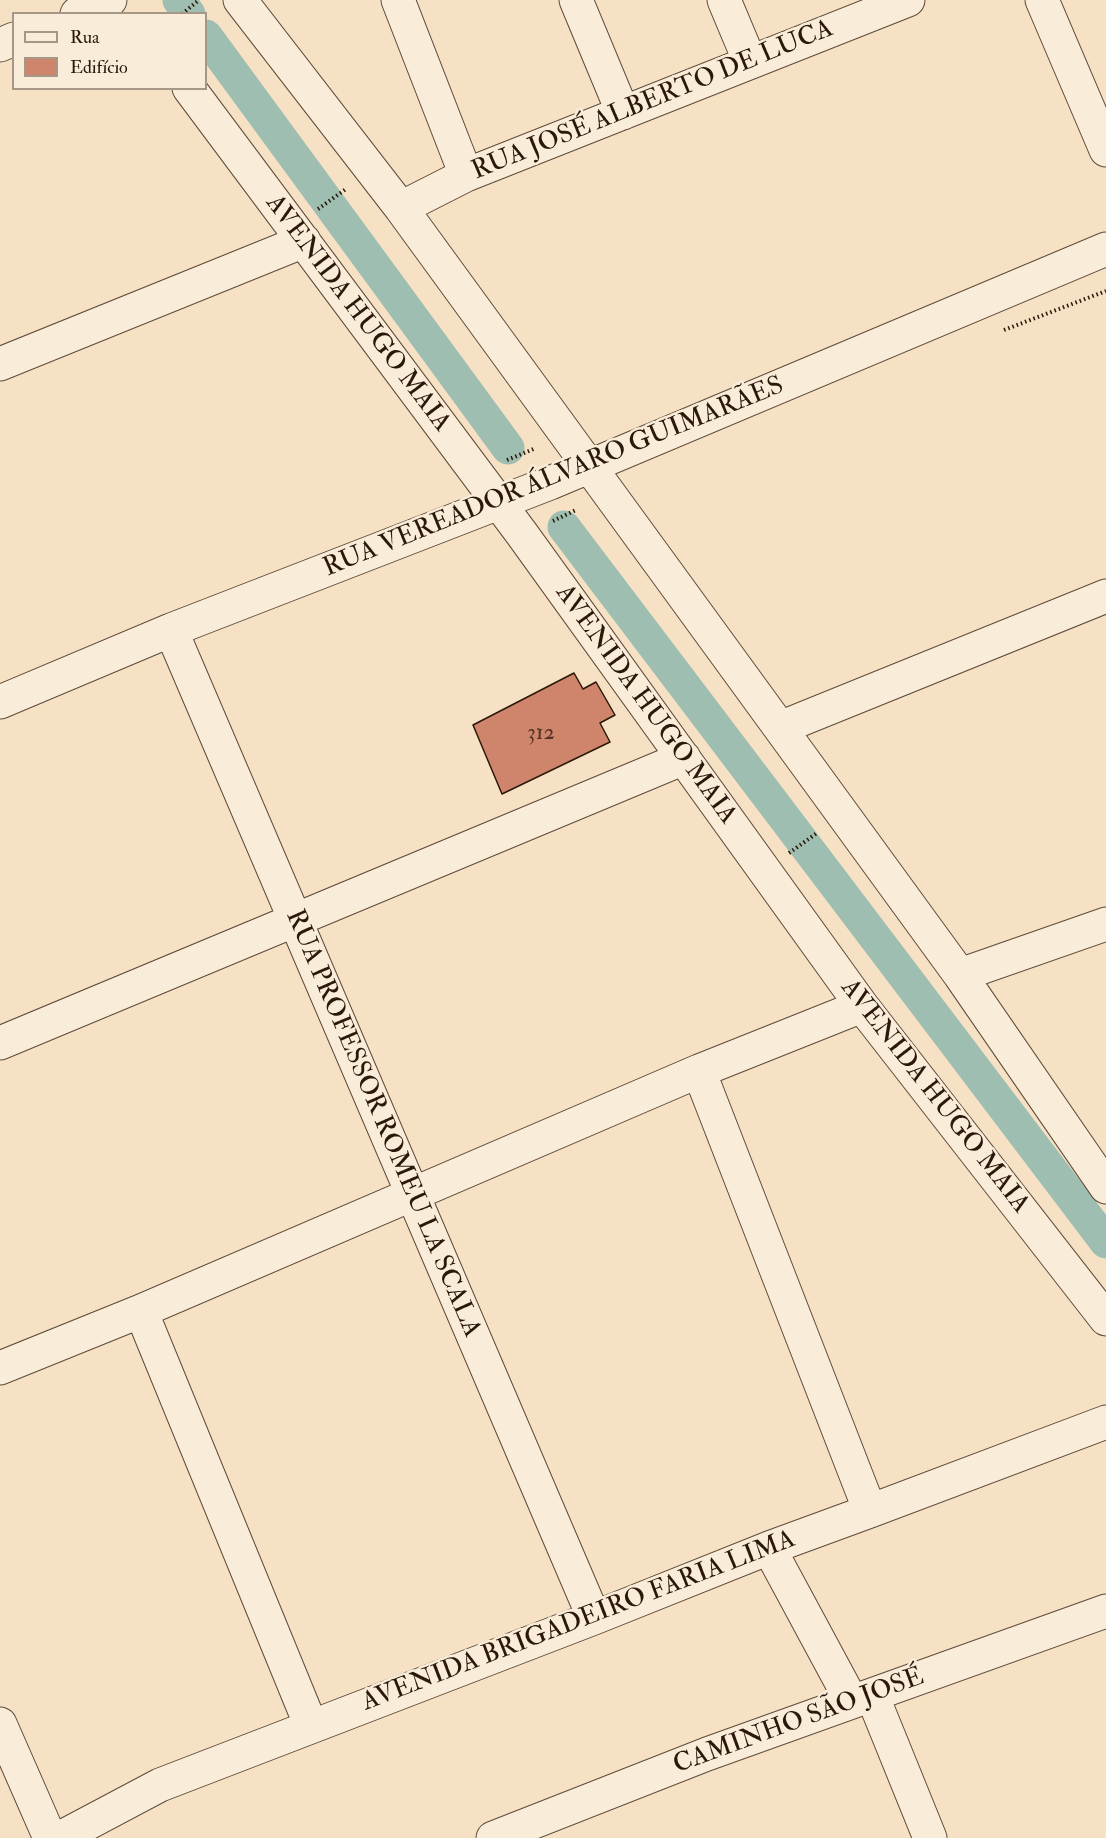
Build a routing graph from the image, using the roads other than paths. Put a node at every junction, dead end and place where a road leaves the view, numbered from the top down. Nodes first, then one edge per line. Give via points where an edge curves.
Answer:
1 (110, 0) edge
2 (240, 0) edge
3 (398, 0) edge
4 (576, 0) edge
5 (724, 0) edge
6 (908, 0) edge
7 (1042, 0) edge
8 (875, 6) edge
9 (82, 12) edge
10 (750, 62) junction
11 (190, 90) edge
12 (623, 113) junction
13 (1106, 150) edge
14 (465, 175) junction
15 (401, 208) junction
16 (298, 234) junction
17 (1106, 249) edge
18 (0, 364) edge
19 (590, 467) junction
20 (509, 500) junction
21 (1106, 596) edge
22 (171, 630) junction
23 (0, 702) edge
24 (780, 728) junction
25 (684, 758) junction
26 (295, 921) junction
27 (1106, 924) edge
28 (960, 975) junction
29 (862, 1006) junction
30 (0, 1043) edge
31 (699, 1071) junction
32 (1106, 1187) edge
33 (412, 1194) junction
34 (141, 1311) junction
35 (1106, 1319) edge
36 (0, 1368) edge
37 (1106, 1422) edge
38 (870, 1511) junction
39 (769, 1548) junction
40 (1106, 1611) edge
41 (594, 1618) junction
42 (862, 1698) junction
43 (0, 1724) edge
44 (311, 1726) junction
45 (50, 1838) edge
46 (60, 1838) edge
47 (493, 1838) edge
48 (930, 1838) edge

1 - 9 street
2 - 15 street
3 - 14 street
4 - 12 street
5 - 10 street
6 - 8 street, RUA JOSÉ ALBERTO DE LUCA
7 - 13 street
8 - 10 street, RUA JOSÉ ALBERTO DE LUCA
10 - 12 street, RUA JOSÉ ALBERTO DE LUCA
11 - 16 street, AVENIDA HUGO MAIA
12 - 14 street, RUA JOSÉ ALBERTO DE LUCA
14 - 15 street, RUA JOSÉ ALBERTO DE LUCA
15 - 19 street
16 - 18 street
16 - 20 street, AVENIDA HUGO MAIA
17 - 19 street, RUA VEREADOR ÁLVARO GUIMARÃES
19 - 20 street, RUA VEREADOR ÁLVARO GUIMARÃES
19 - 24 street
20 - 22 street, RUA VEREADOR ÁLVARO GUIMARÃES
20 - 25 street, AVENIDA HUGO MAIA via 522,534
21 - 24 street
22 - 23 street, RUA VEREADOR ÁLVARO GUIMARÃES
22 - 26 street, RUA PROFESSOR ROMEU LA SCALA
24 - 28 street
25 - 26 street
25 - 29 street, AVENIDA HUGO MAIA
26 - 30 street
26 - 33 street, RUA PROFESSOR ROMEU LA SCALA
27 - 28 street
28 - 32 street
29 - 31 street
29 - 35 street, AVENIDA HUGO MAIA
31 - 33 street
31 - 38 street
33 - 34 street
33 - 41 street, RUA PROFESSOR ROMEU LA SCALA
34 - 36 street
34 - 44 street
37 - 38 street, AVENIDA BRIGADEIRO FARIA LIMA
38 - 39 street, AVENIDA BRIGADEIRO FARIA LIMA
39 - 41 street, AVENIDA BRIGADEIRO FARIA LIMA
39 - 42 street
40 - 42 street, CAMINHO SÃO JOSÉ
41 - 44 street, AVENIDA BRIGADEIRO FARIA LIMA
42 - 47 street, CAMINHO SÃO JOSÉ
42 - 48 street
43 - 45 street
44 - 46 street, AVENIDA BRIGADEIRO FARIA LIMA via 160,1785

